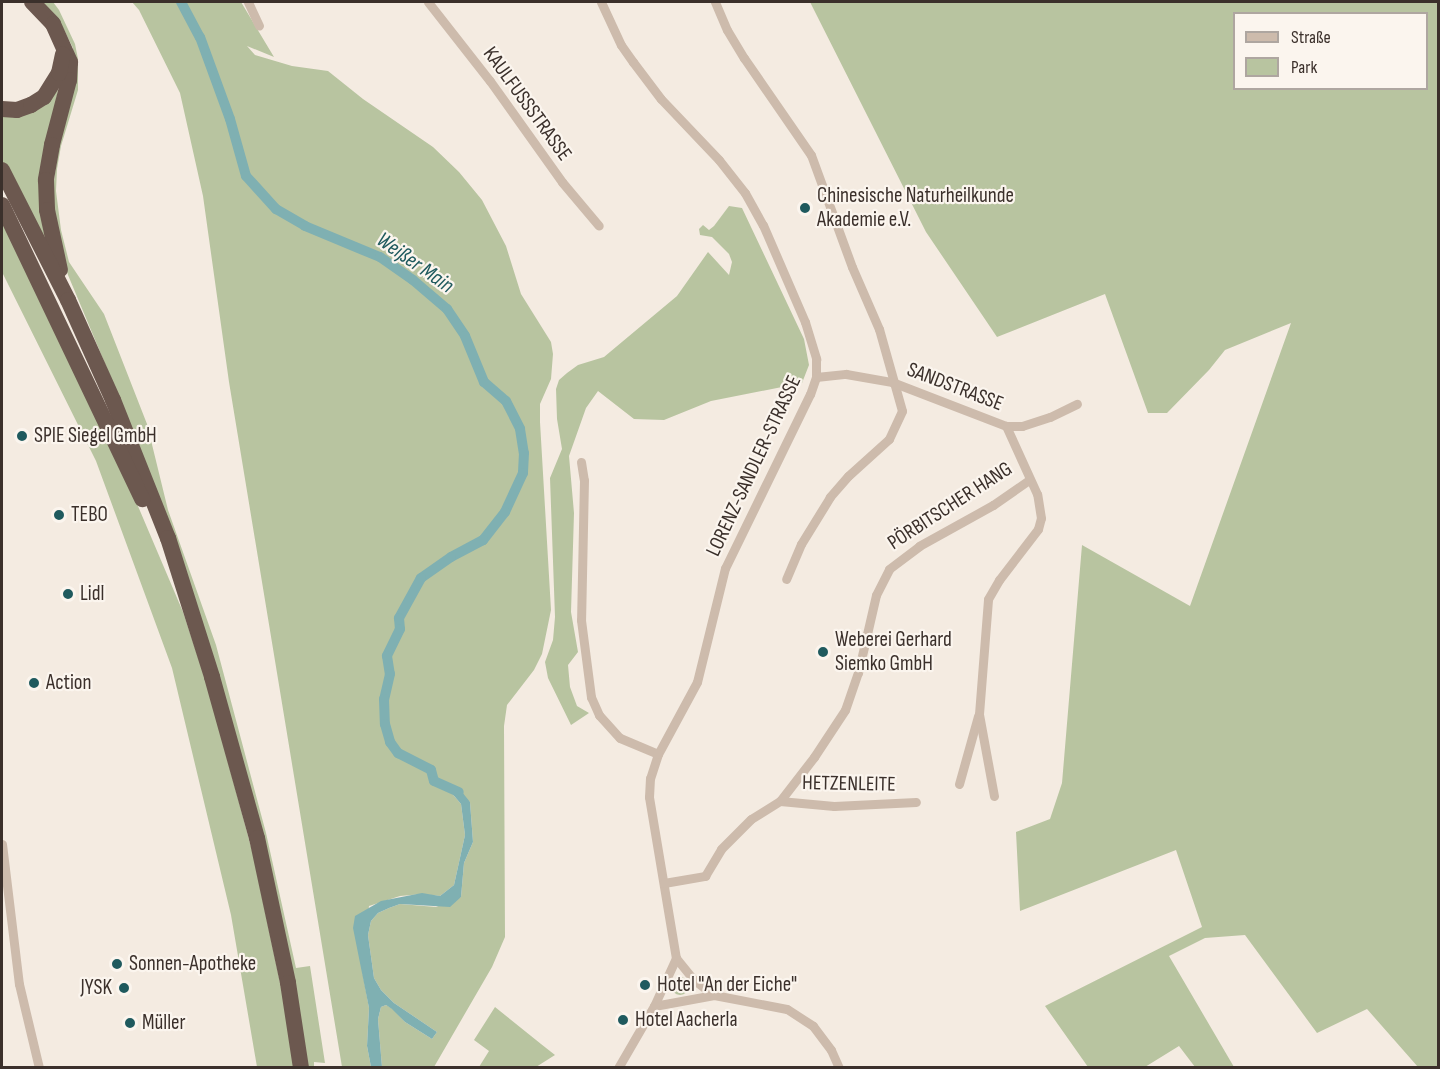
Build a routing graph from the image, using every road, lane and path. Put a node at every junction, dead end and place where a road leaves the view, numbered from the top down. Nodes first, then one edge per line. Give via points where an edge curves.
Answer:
1 (32, 2) edge
2 (248, 2) edge
3 (428, 2) edge
4 (601, 2) edge
5 (715, 2) edge
6 (259, 26) dead end
7 (64, 48) junction
8 (2, 109) edge
9 (2, 170) edge
10 (2, 205) edge
11 (599, 226) dead end
12 (68, 300) junction
13 (816, 377) junction
14 (892, 382) junction
15 (1077, 404) dead end
16 (1006, 426) junction
17 (581, 462) dead end
18 (1029, 480) junction
19 (786, 579) dead end
20 (186, 599) junction
21 (979, 714) junction
22 (658, 754) junction
23 (959, 784) dead end
24 (994, 796) dead end
25 (780, 801) junction
26 (916, 802) dead end
27 (2, 844) edge
28 (664, 883) junction
29 (676, 958) junction
30 (714, 995) junction
31 (654, 1006) junction
32 (39, 1068) edge
33 (301, 1068) edge
34 (618, 1068) edge
35 (839, 1068) edge

1 - 7 highway via 53,24
2 - 6 street
3 - 11 street, KAULFUSSSTRASSE
4 - 13 street, LORENZ-SANDLER-STRASSE via 633,62 745,193 812,338
5 - 14 street via 744,58 811,155 879,329
7 - 8 highway via 59,73 44,97 17,110
7 - 12 highway via 70,62 69,80 46,180 47,210
9 - 12 highway
10 - 20 highway via 135,482
12 - 20 highway via 145,477
13 - 14 street, SANDSTRASSE via 846,374
13 - 22 street, LORENZ-SANDLER-STRASSE via 725,568 697,682
14 - 16 street, SANDSTRASSE
14 - 19 street via 902,411 896,428 830,498 801,544
15 - 16 street, SANDSTRASSE via 1022,426
16 - 18 street, PÖRBITSCHER HANG
17 - 22 street via 581,620 591,697 599,716 620,738
18 - 21 street via 1041,518 1038,529 988,599
18 - 25 street, PÖRBITSCHER HANG via 919,546 889,569 876,594 858,673 845,710
20 - 33 highway via 257,838 288,983
21 - 23 street
21 - 24 street
22 - 28 street, LORENZ-SANDLER-STRASSE via 649,797
25 - 26 street, HETZENLEITE via 834,806
25 - 28 street, PÖRBITSCHER HANG via 751,819 721,849 705,876
27 - 32 street via 19,984
28 - 29 street, LORENZ-SANDLER-STRASSE
29 - 30 street via 694,981
29 - 31 street
30 - 31 street
30 - 35 street via 796,1013 823,1038
31 - 34 street

